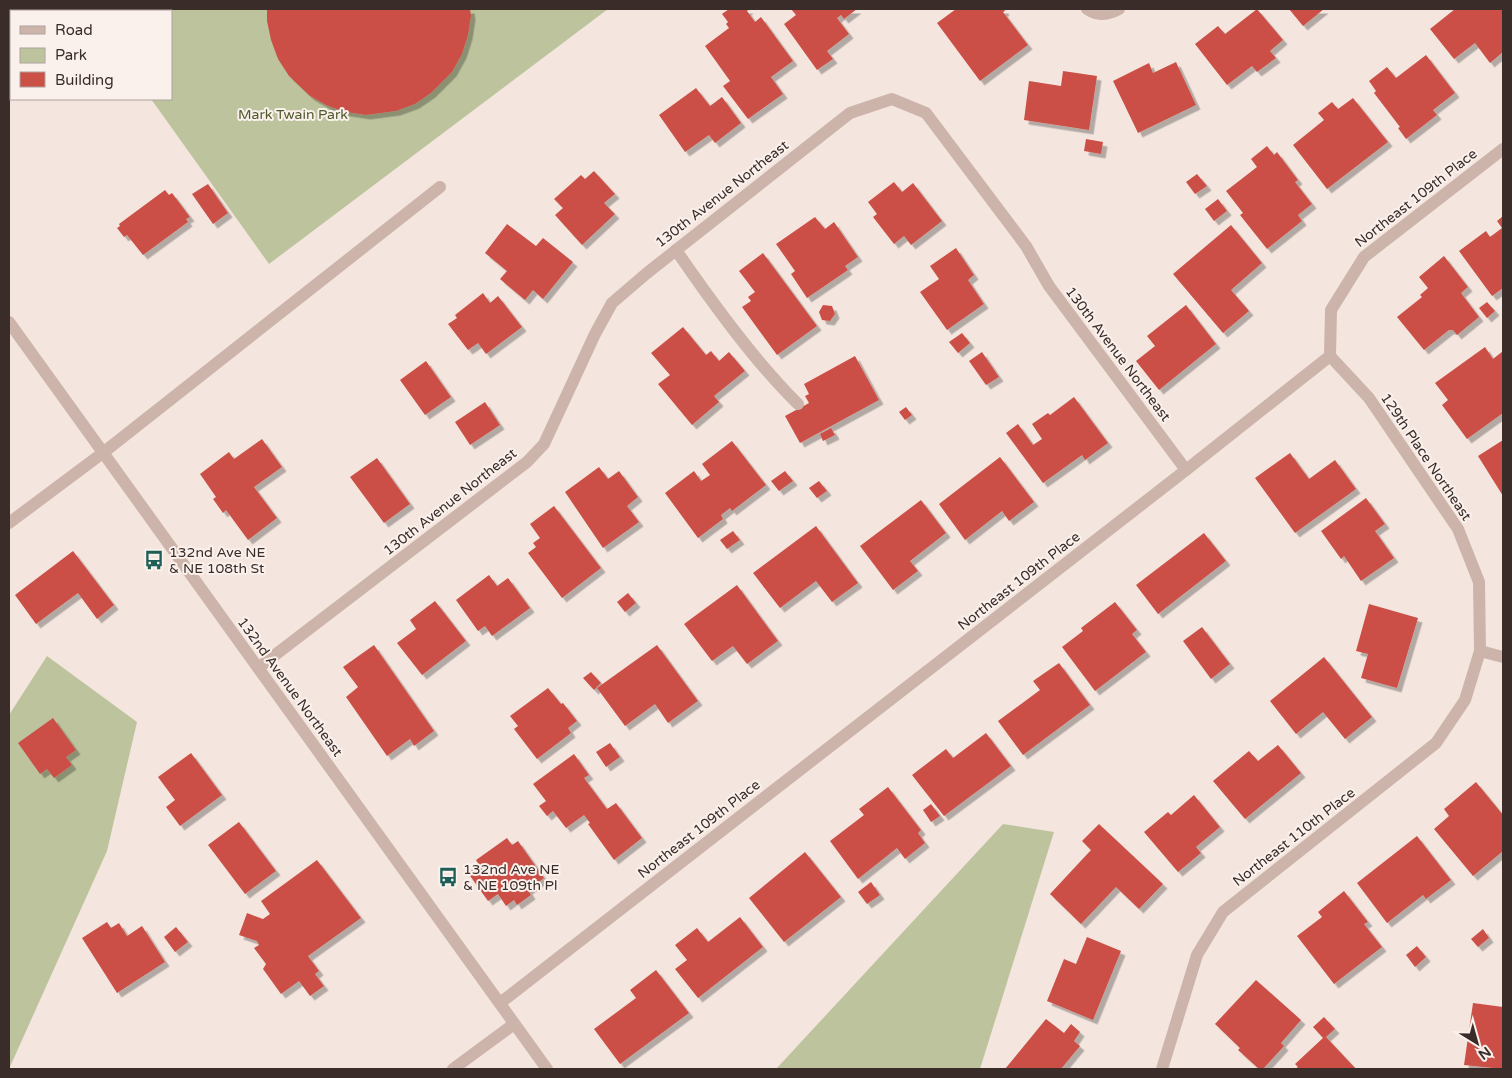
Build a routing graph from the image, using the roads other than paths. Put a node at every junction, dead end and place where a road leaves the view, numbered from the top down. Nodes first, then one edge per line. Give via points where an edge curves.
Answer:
1 (1087, 9) edge
2 (1119, 9) edge
3 (1503, 149) edge
4 (440, 187) dead end
5 (676, 250) junction
6 (9, 322) edge
7 (1330, 356) junction
8 (798, 404) dead end
9 (104, 452) junction
10 (1186, 470) junction
11 (9, 523) edge
12 (1480, 651) junction
13 (1503, 658) edge
14 (258, 668) junction
15 (500, 1003) junction
16 (514, 1024) junction
17 (453, 1069) edge
18 (547, 1069) edge
19 (1162, 1069) edge

1 - 2 street via 1103,15
3 - 7 street, Northeast 109th Place via 1364,257 1331,310
4 - 9 street
5 - 8 street via 763,365
5 - 10 street, 130th Avenue Northeast via 850,113 892,99 926,113 1026,246 1049,286
5 - 14 street, 130th Avenue Northeast via 612,303 544,444 527,462
6 - 9 street, 132nd Avenue Northeast
7 - 10 street, Northeast 109th Place
7 - 12 street, 129th Place Northeast via 1370,398 1458,529 1479,582
9 - 11 street
9 - 14 street, 132nd Avenue Northeast
10 - 15 street, Northeast 109th Place
12 - 13 street
12 - 19 street, Northeast 110th Place via 1465,700 1436,744 1223,912 1197,955
14 - 15 street, 132nd Avenue Northeast
15 - 16 street, 132nd Avenue Northeast
16 - 17 street
16 - 18 street, 132nd Avenue Northeast

